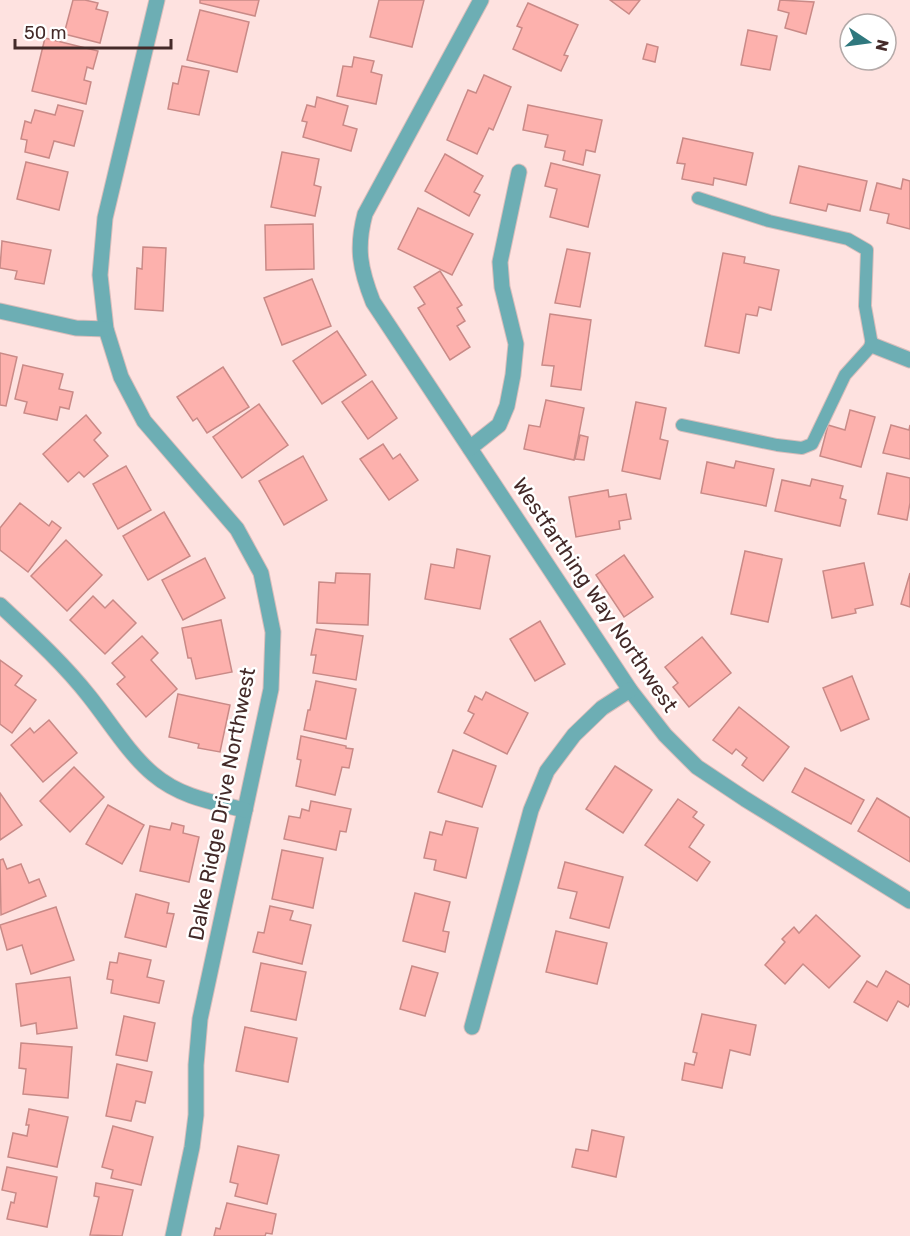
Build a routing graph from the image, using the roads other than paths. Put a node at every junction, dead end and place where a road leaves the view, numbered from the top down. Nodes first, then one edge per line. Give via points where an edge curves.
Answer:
1 (157, 0) edge
2 (481, 0) edge
3 (519, 172) dead end
4 (698, 198) dead end
5 (0, 311) edge
6 (106, 329) junction
7 (872, 345) junction
8 (910, 360) edge
9 (682, 425) dead end
10 (470, 448) junction
11 (0, 605) edge
12 (630, 690) junction
13 (245, 810) junction
14 (910, 901) edge
15 (472, 1027) dead end
16 (173, 1236) edge

1 - 6 street, Dalke Ridge Drive Northwest via 105,218 100,275
2 - 10 street, Westfarthing Way Northwest via 365,214 359,255 374,302
3 - 10 street via 500,262 516,344 513,375 499,425
4 - 7 lane via 769,221 848,239 867,250 865,306
5 - 6 street via 76,328
6 - 13 street, Dalke Ridge Drive Northwest via 121,377 144,421 237,530 261,573 273,632 271,689
7 - 8 street
7 - 9 lane via 845,375 812,444 802,448 777,445
10 - 12 street, Westfarthing Way Northwest
11 - 13 street via 88,695 153,774 190,797
12 - 14 street, Westfarthing Way Northwest via 665,735 698,766
12 - 15 street via 602,708 574,735 547,771 531,810
13 - 16 street, Dalke Ridge Drive Northwest via 200,1019 196,1115

